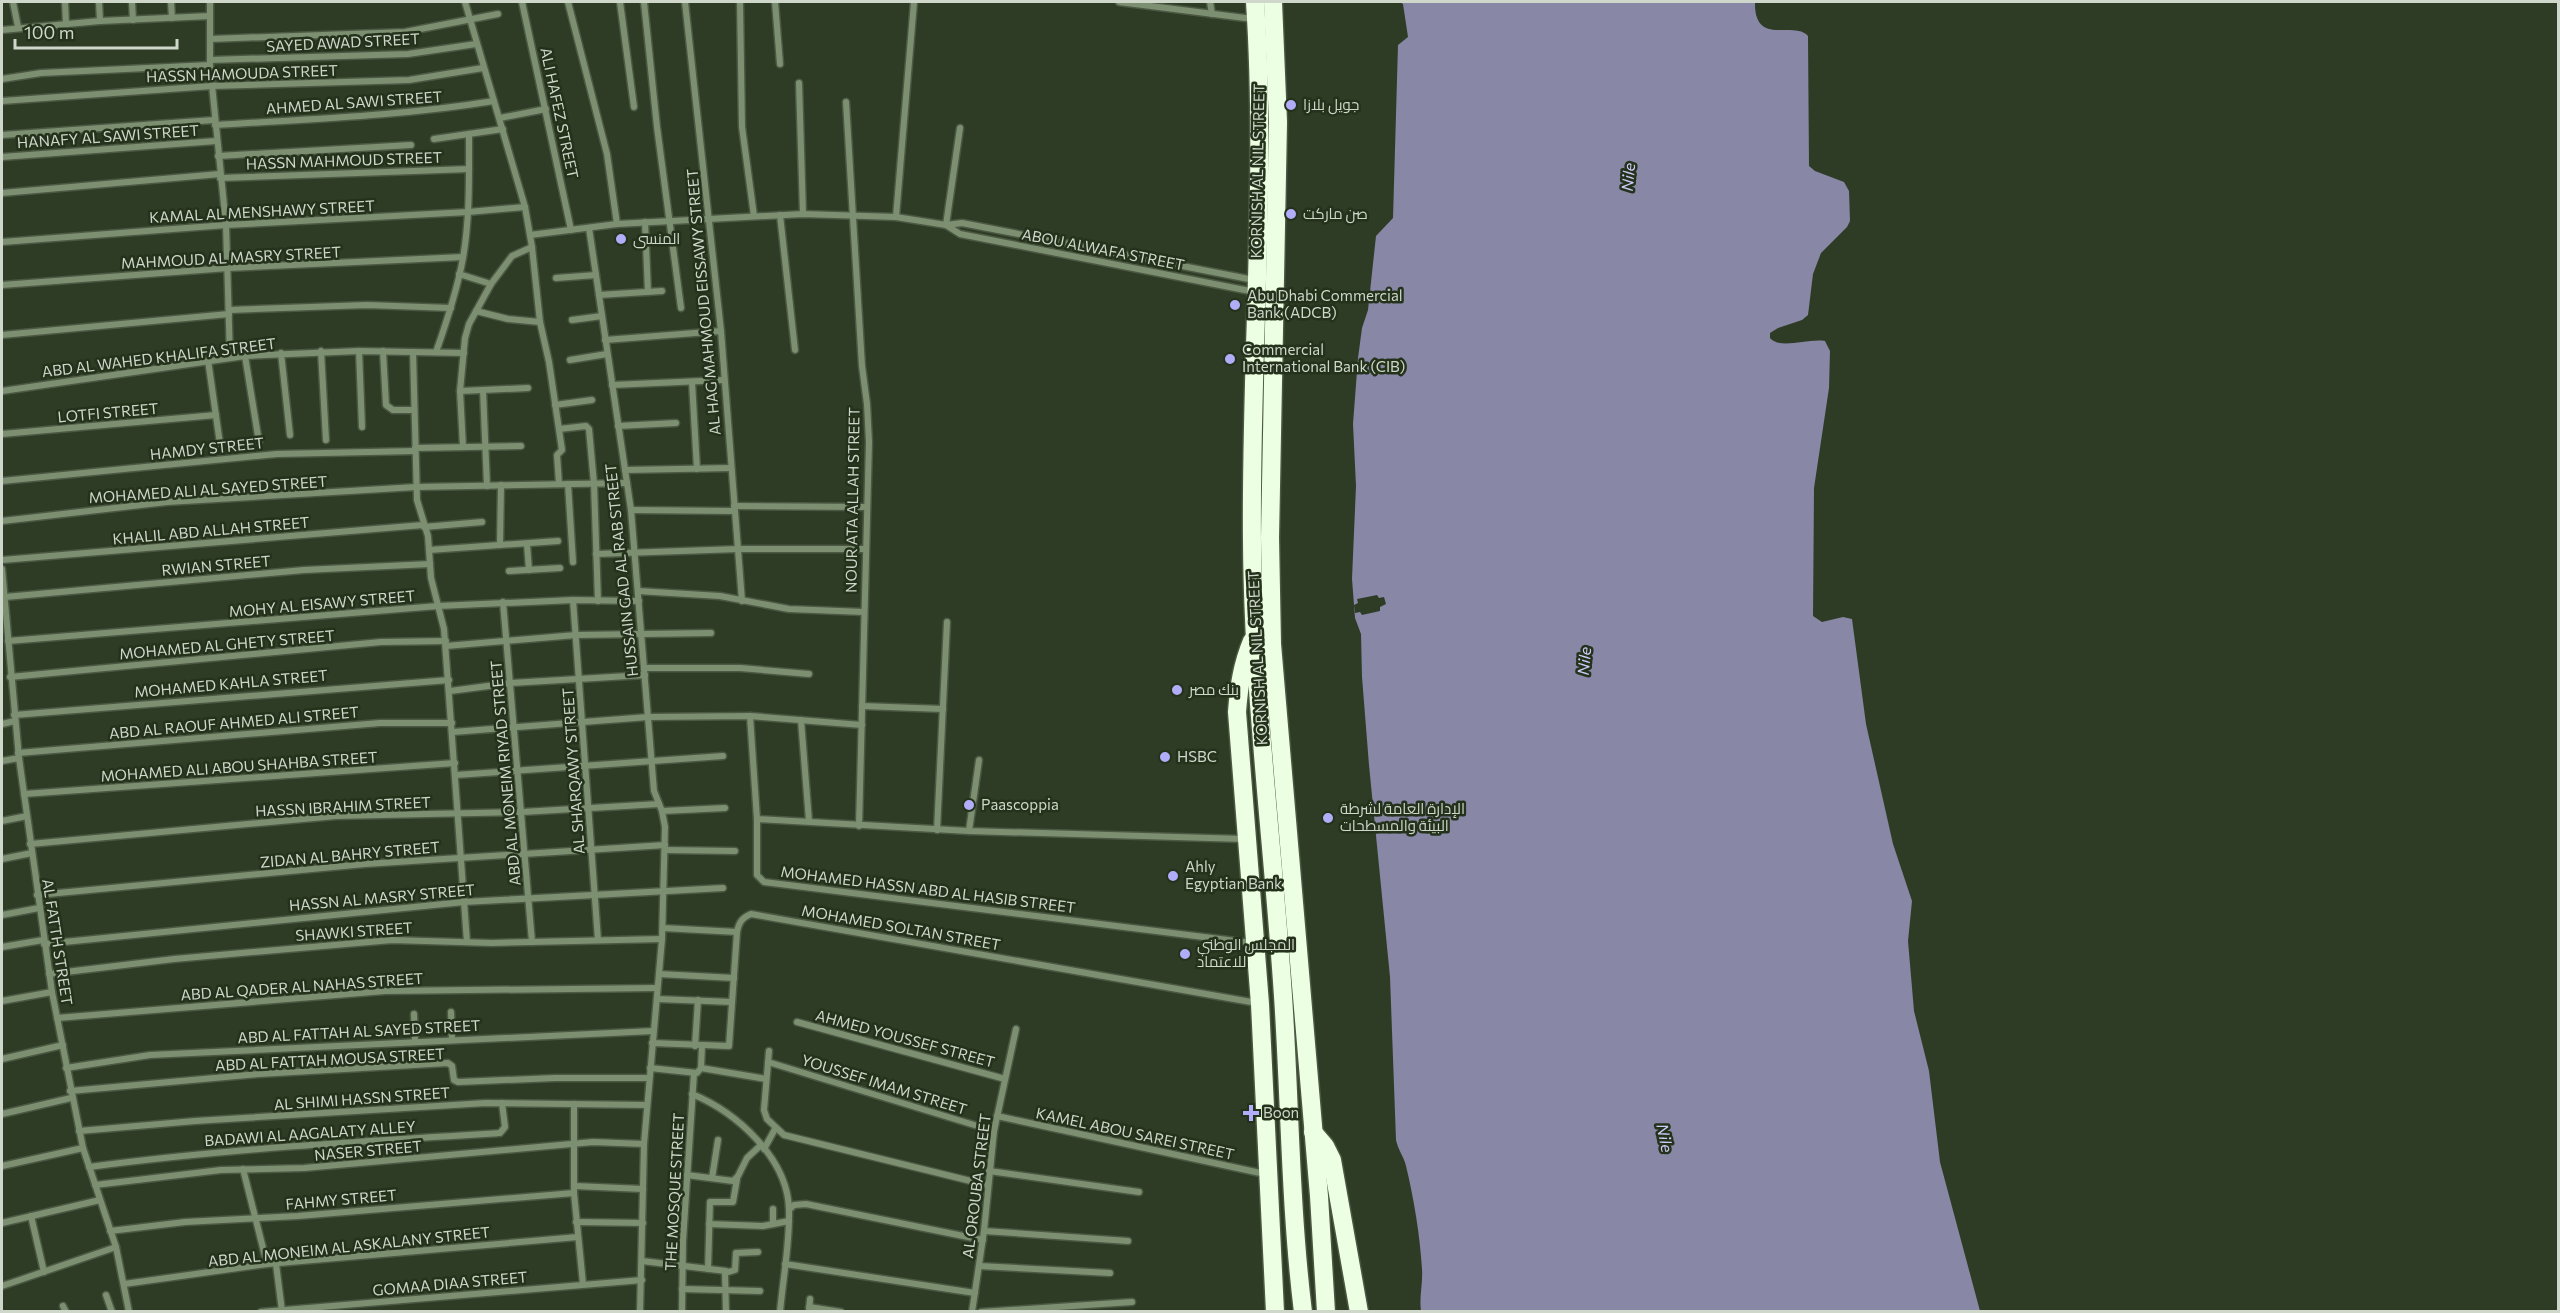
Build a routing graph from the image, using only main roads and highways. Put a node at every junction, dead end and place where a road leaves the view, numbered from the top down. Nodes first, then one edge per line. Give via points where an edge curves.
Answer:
1 (1273, 2) edge
2 (1256, 11) edge
3 (1254, 636) junction
4 (1258, 968) junction
5 (1283, 996) junction
6 (1312, 1130) junction
7 (1275, 1311) edge
8 (1303, 1311) edge
9 (1326, 1311) edge
10 (1359, 1311) edge

1 - 6 highway, KORNISH AL NIL STREET via 1278,122 1270,538 1272,644
2 - 3 highway, KORNISH AL NIL STREET via 1259,70
3 - 4 highway via 1240,677 1237,712
3 - 5 highway, KORNISH AL NIL STREET
4 - 5 highway
4 - 7 highway
5 - 8 highway, KORNISH AL NIL STREET
6 - 9 highway, KORNISH AL NIL STREET
6 - 10 highway via 1332,1160

